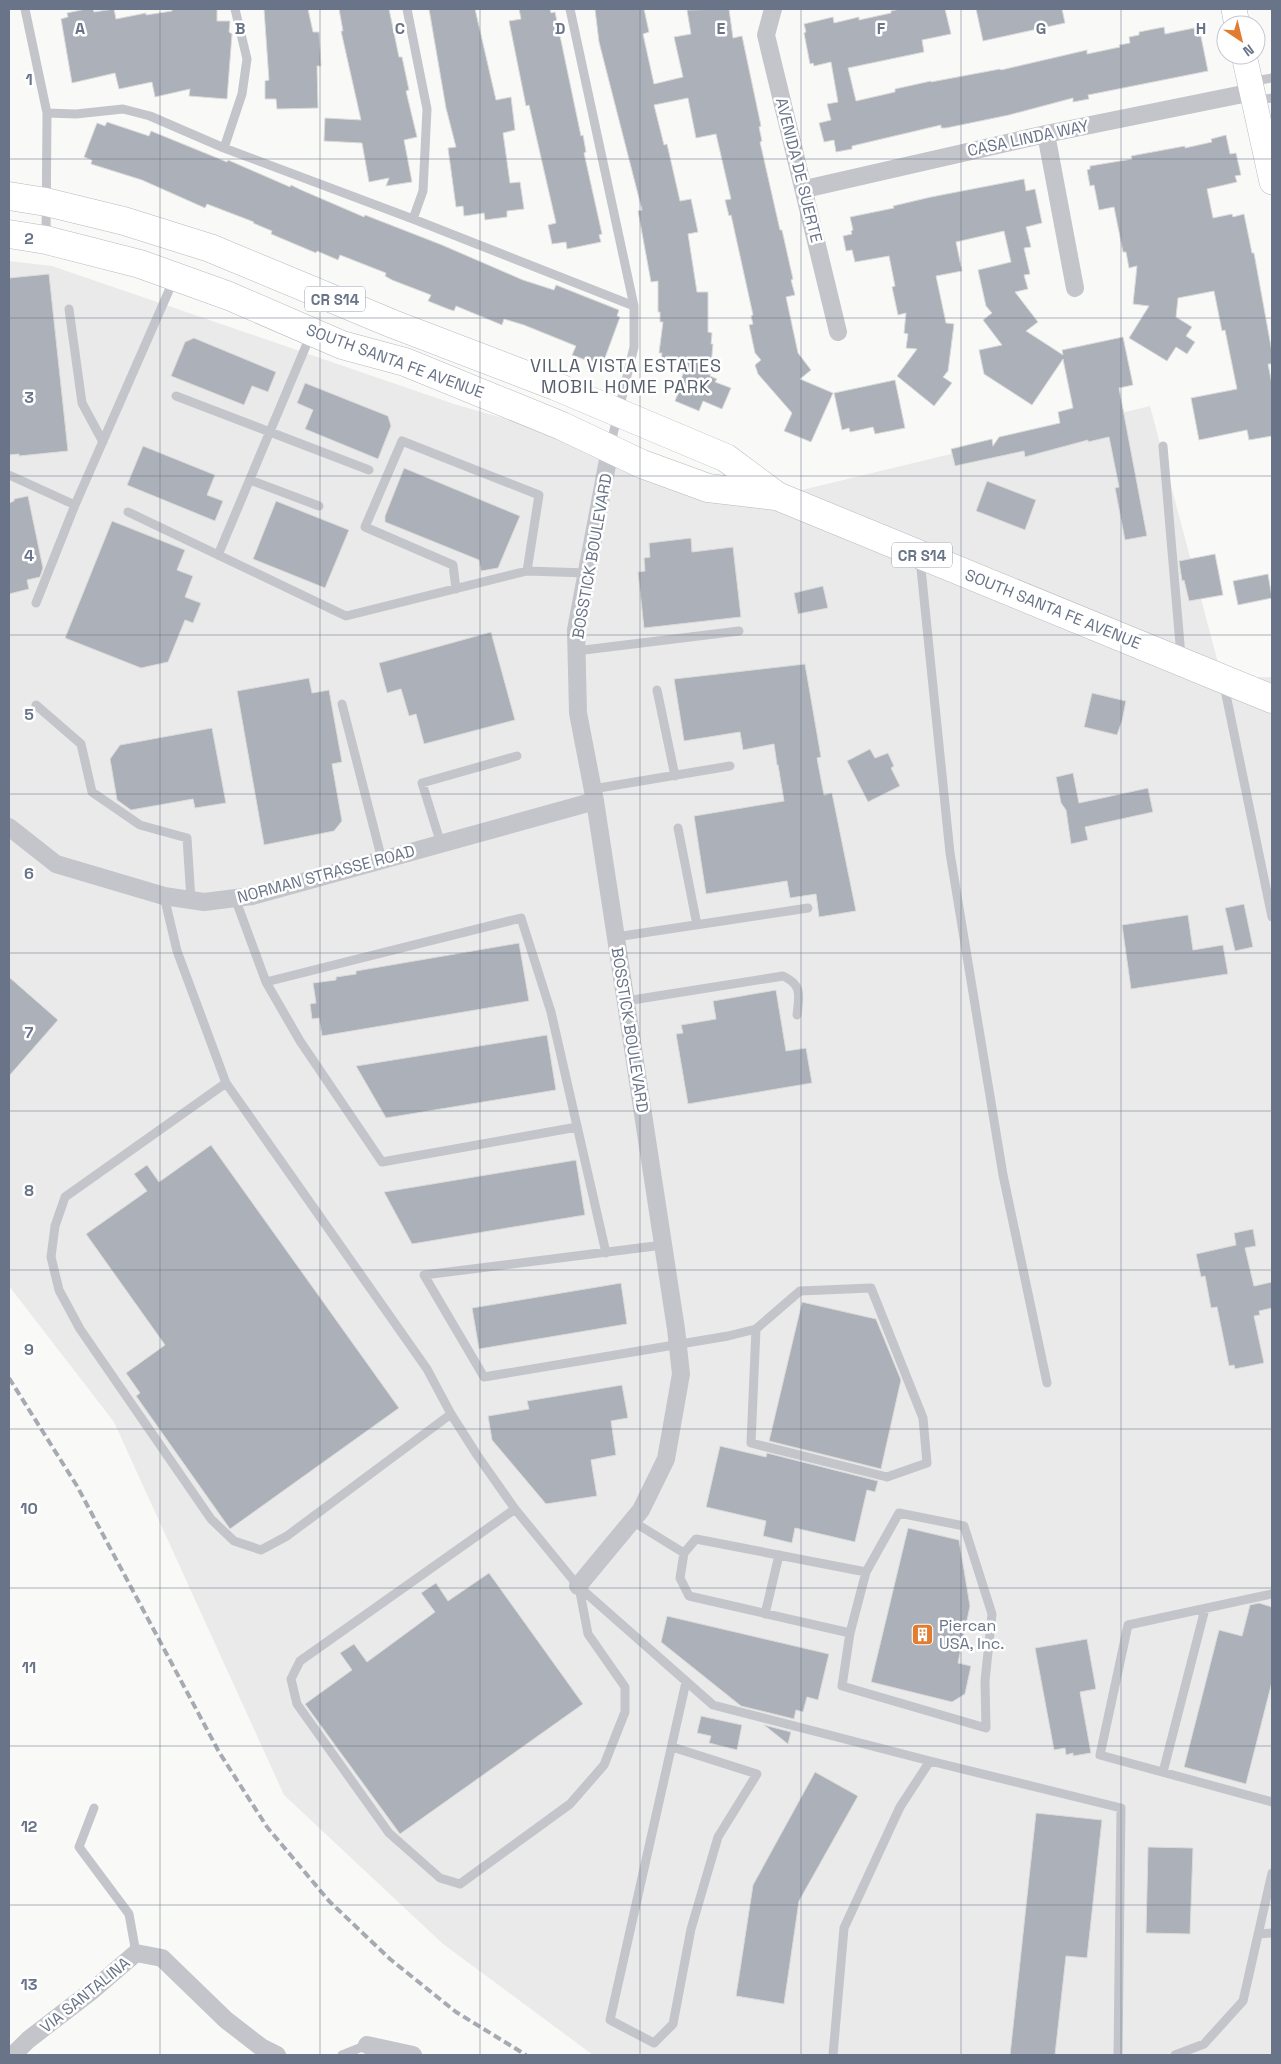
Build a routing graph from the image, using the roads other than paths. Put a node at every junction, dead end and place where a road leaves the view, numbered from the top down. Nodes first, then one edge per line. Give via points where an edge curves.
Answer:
1 (25, 9) edge
2 (235, 9) edge
3 (407, 9) edge
4 (570, 9) edge
5 (773, 9) edge
6 (1249, 65) edge
7 (1260, 90) edge
8 (47, 113) junction
9 (1046, 134) junction
10 (224, 148) junction
11 (1272, 182) edge
12 (805, 189) junction
13 (9, 196) edge
14 (46, 202) junction
15 (414, 219) junction
16 (9, 234) edge
17 (46, 240) junction
18 (175, 277) junction
19 (1075, 288) dead end
20 (634, 306) junction
21 (69, 309) dead end
22 (312, 332) junction
23 (838, 332) dead end
24 (176, 396) dead end
25 (618, 413) junction
26 (271, 430) junction
27 (103, 442) junction
28 (1163, 446) dead end
29 (610, 449) junction
30 (369, 470) dead end
31 (9, 476) edge
32 (250, 480) junction
33 (777, 496) junction
34 (75, 505) junction
35 (319, 506) dead end
36 (128, 512) dead end
37 (218, 555) junction
38 (920, 555) junction
39 (527, 571) junction
40 (587, 573) junction
41 (456, 589) junction
42 (36, 603) dead end
43 (738, 631) dead end
44 (576, 651) junction
45 (1181, 662) junction
46 (1222, 678) junction
47 (656, 690) dead end
48 (1268, 696) edge
49 (342, 704) dead end
50 (36, 706) dead end
51 (517, 756) dead end
52 (730, 766) dead end
53 (675, 776) junction
54 (594, 795) junction
55 (9, 827) edge
56 (678, 828) dead end
57 (441, 844) junction
58 (382, 860) junction
59 (164, 896) junction
60 (235, 898) junction
61 (190, 900) junction
62 (808, 908) dead end
63 (1272, 917) edge
64 (698, 925) junction
65 (616, 938) junction
66 (266, 982) junction
67 (626, 1001) junction
68 (797, 1016) dead end
69 (226, 1083) junction
70 (577, 1127) junction
71 (663, 1246) junction
72 (606, 1252) junction
73 (756, 1329) junction
74 (677, 1345) junction
75 (1047, 1383) dead end
76 (451, 1414) junction
77 (515, 1509) junction
78 (632, 1521) junction
79 (684, 1553) junction
80 (779, 1555) junction
81 (866, 1572) junction
82 (578, 1586) junction
83 (1272, 1594) edge
84 (1205, 1609) junction
85 (765, 1614) junction
86 (850, 1633) junction
87 (686, 1682) junction
88 (672, 1747) junction
89 (930, 1761) junction
90 (1163, 1772) junction
91 (1272, 1802) edge
92 (94, 1808) dead end
93 (1272, 1873) edge
94 (1272, 1933) edge
95 (1258, 1934) junction
96 (136, 1953) junction
97 (367, 2045) joint
98 (13, 2055) edge
99 (277, 2055) edge
100 (342, 2055) edge
101 (413, 2055) edge
102 (833, 2055) edge
103 (1118, 2055) edge
104 (1175, 2055) edge

1 - 8 lane
2 - 10 lane via 247,58 242,94
3 - 15 lane via 427,109 423,191
4 - 20 lane
5 - 12 street, AVENIDA DE SUERTE via 766,35
6 - 7 street
7 - 9 street, CASA LINDA WAY
7 - 11 street
8 - 10 lane via 76,114 123,109 150,116
8 - 14 lane
9 - 12 street, CASA LINDA WAY
9 - 19 street
10 - 15 lane
12 - 23 street, AVENIDA DE SUERTE
13 - 14 main road, SOUTH SANTA FE AVENUE / CR S14
14 - 17 lane
14 - 25 main road, SOUTH SANTA FE AVENUE / CR S14 via 124,221 210,248
15 - 20 lane
16 - 17 main road, SOUTH SANTA FE AVENUE / CR S14
17 - 18 main road, SOUTH SANTA FE AVENUE / CR S14 via 140,264
18 - 22 main road, SOUTH SANTA FE AVENUE / CR S14
18 - 27 lane
20 - 25 lane via 634,347
21 - 27 lane via 82,403
22 - 26 lane
22 - 29 main road, SOUTH SANTA FE AVENUE / CR S14 via 342,345 405,362
24 - 26 lane
25 - 29 lane
25 - 33 main road, SOUTH SANTA FE AVENUE / CR S14 via 726,458
26 - 30 lane
26 - 32 lane
27 - 34 lane
28 - 45 lane
29 - 33 main road, SOUTH SANTA FE AVENUE / CR S14 via 708,488
29 - 40 street, BOSSTICK BOULEVARD
31 - 34 lane
32 - 35 lane
32 - 37 lane
33 - 38 main road, SOUTH SANTA FE AVENUE / CR S14
34 - 42 lane
36 - 37 lane
37 - 41 lane via 346,616
38 - 45 main road, SOUTH SANTA FE AVENUE / CR S14
38 - 75 lane via 950,853 1003,1175
39 - 40 lane
39 - 41 lane
39 - 41 lane via 539,495 402,441 365,527 453,565
40 - 44 street, BOSSTICK BOULEVARD via 576,630
43 - 44 lane
44 - 54 street, BOSSTICK BOULEVARD via 578,713
45 - 46 main road, SOUTH SANTA FE AVENUE / CR S14
46 - 48 main road, SOUTH SANTA FE AVENUE / CR S14
46 - 63 lane
47 - 53 lane
49 - 58 lane
50 - 61 lane via 81,744 92,792 140,826 187,838
51 - 57 lane via 422,783
52 - 53 lane
53 - 54 lane
54 - 57 street, NORMAN STRASSE ROAD
54 - 65 street, BOSSTICK BOULEVARD
55 - 59 street, NORMAN STRASSE ROAD via 56,864
56 - 64 lane
57 - 58 street, NORMAN STRASSE ROAD
58 - 60 street, NORMAN STRASSE ROAD
59 - 61 street, NORMAN STRASSE ROAD
59 - 69 lane via 177,951
60 - 61 street, NORMAN STRASSE ROAD via 204,902
60 - 66 lane
62 - 64 lane
64 - 65 lane
65 - 67 street, BOSSTICK BOULEVARD
66 - 70 lane via 300,1041 382,1162
66 - 70 lane via 520,918 551,1012
67 - 68 lane via 783,976 793,981 799,990
67 - 71 street, BOSSTICK BOULEVARD
69 - 76 lane via 427,1369
69 - 76 lane via 65,1198 55,1226 51,1257 59,1290 80,1329 211,1519 234,1541 261,1550 287,1536
70 - 72 lane
71 - 72 lane
71 - 74 street, BOSSTICK BOULEVARD
72 - 74 lane via 424,1275 484,1377
73 - 73 lane via 750,1443 887,1477 927,1463 923,1418 871,1288 800,1292
73 - 74 lane
74 - 78 street, BOSSTICK BOULEVARD via 681,1374 666,1459 641,1510
76 - 77 lane
77 - 82 lane
77 - 82 lane via 300,1661 291,1679 297,1704 389,1833 440,1878 460,1884 570,1804 604,1765 625,1712 625,1687 588,1634
78 - 79 lane
78 - 82 street, BOSSTICK BOULEVARD
79 - 80 lane via 696,1538
79 - 85 lane via 680,1578 689,1596
80 - 81 lane
80 - 85 lane
81 - 86 lane
81 - 86 lane via 899,1512 964,1526 992,1614 985,1681 986,1728 842,1686
82 - 87 lane
83 - 84 lane
84 - 90 lane
84 - 90 lane via 1128,1625 1100,1755
85 - 86 lane
87 - 88 lane
87 - 89 lane via 713,1705
88 - 88 lane via 610,2020 654,2043 673,2024 691,1929 718,1837 757,1774
89 - 102 lane via 900,1807 844,1928
89 - 103 lane via 1121,1808
90 - 91 lane
92 - 96 lane via 79,1847 129,1914
93 - 95 lane
94 - 95 lane
95 - 104 lane via 1243,2001 1204,2044
96 - 98 street, VIA SANTALINA
96 - 99 street, VIA SANTALINA via 162,1958 226,2020
97 - 100 lane
97 - 101 street

